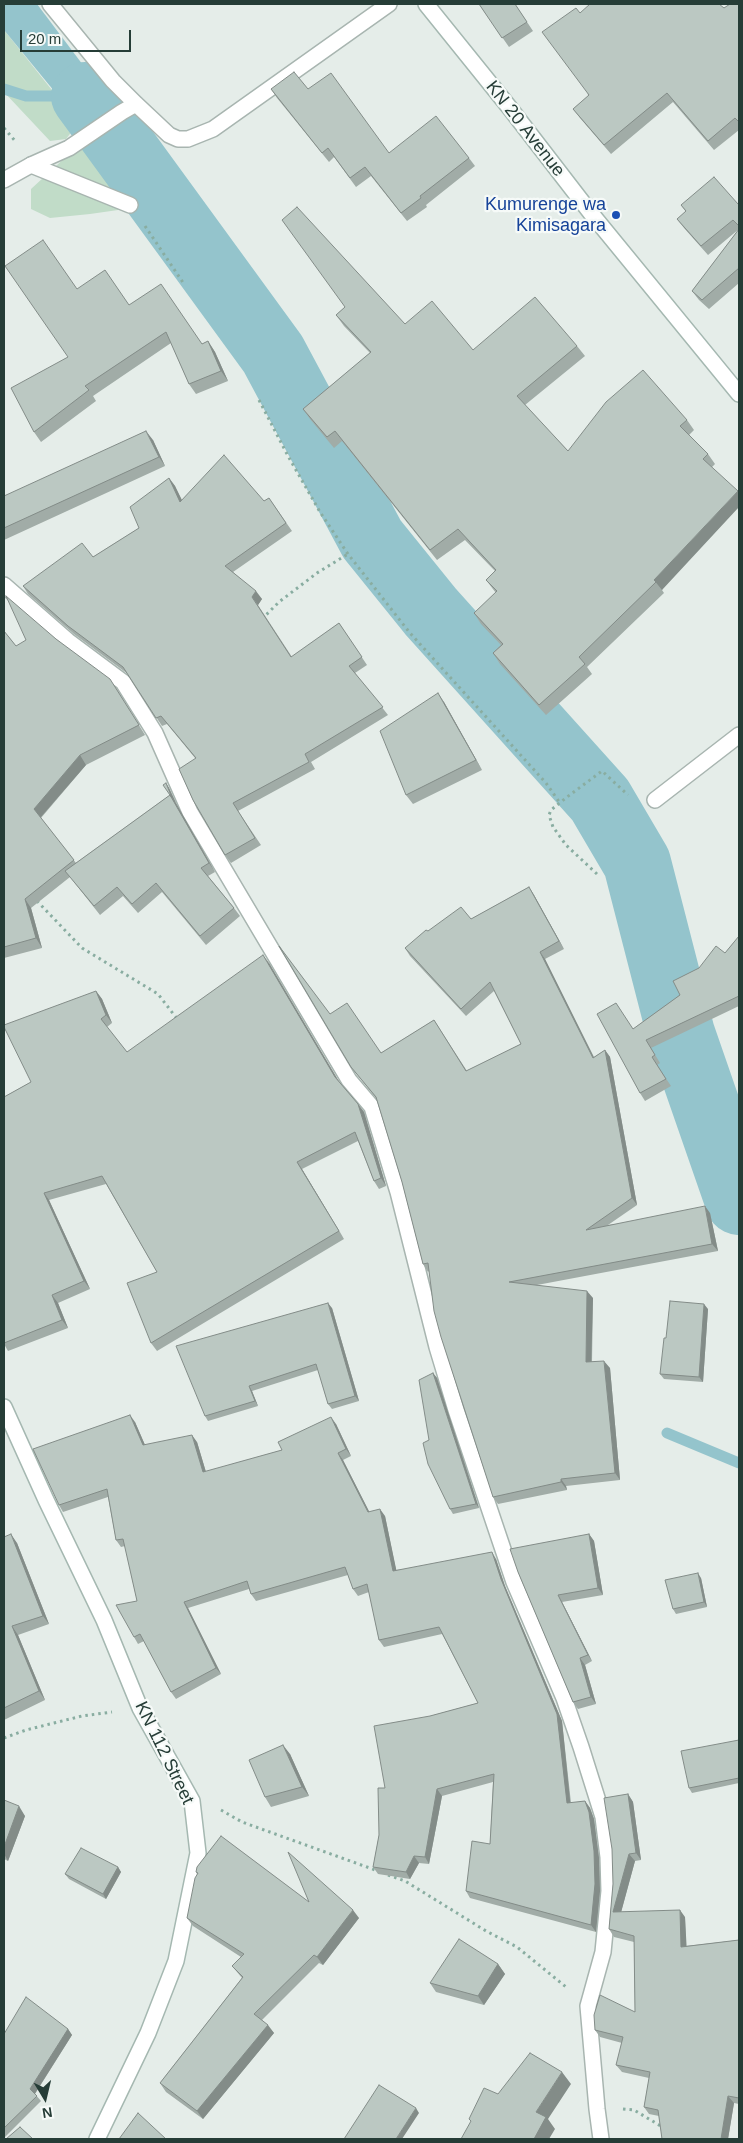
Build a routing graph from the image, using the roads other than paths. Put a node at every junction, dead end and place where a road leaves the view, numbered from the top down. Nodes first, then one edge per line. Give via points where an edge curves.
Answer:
1 (50, 4) edge
2 (389, 4) edge
3 (426, 4) edge
4 (136, 104) junction
5 (31, 165) junction
6 (4, 180) edge
7 (130, 205) road end
8 (739, 394) edge
9 (4, 585) edge
10 (739, 735) edge
11 (655, 800) road end
12 (4, 1407) edge
13 (97, 2139) edge
14 (602, 2139) edge

1 - 4 street
2 - 4 street via 200,136 178,139 169,135
3 - 8 street, KN 20 Avenue via 596,220
4 - 5 street via 70,148
5 - 6 street
5 - 7 street
9 - 14 street via 68,641 123,682 155,733 190,812 349,1080 372,1108 459,1419 514,1582 582,1747 603,1817 609,1891 603,1952 588,2006
10 - 11 street
12 - 13 street, KN 112 Street via 104,1620 140,1708 192,1801 198,1853 176,1961 148,2033

